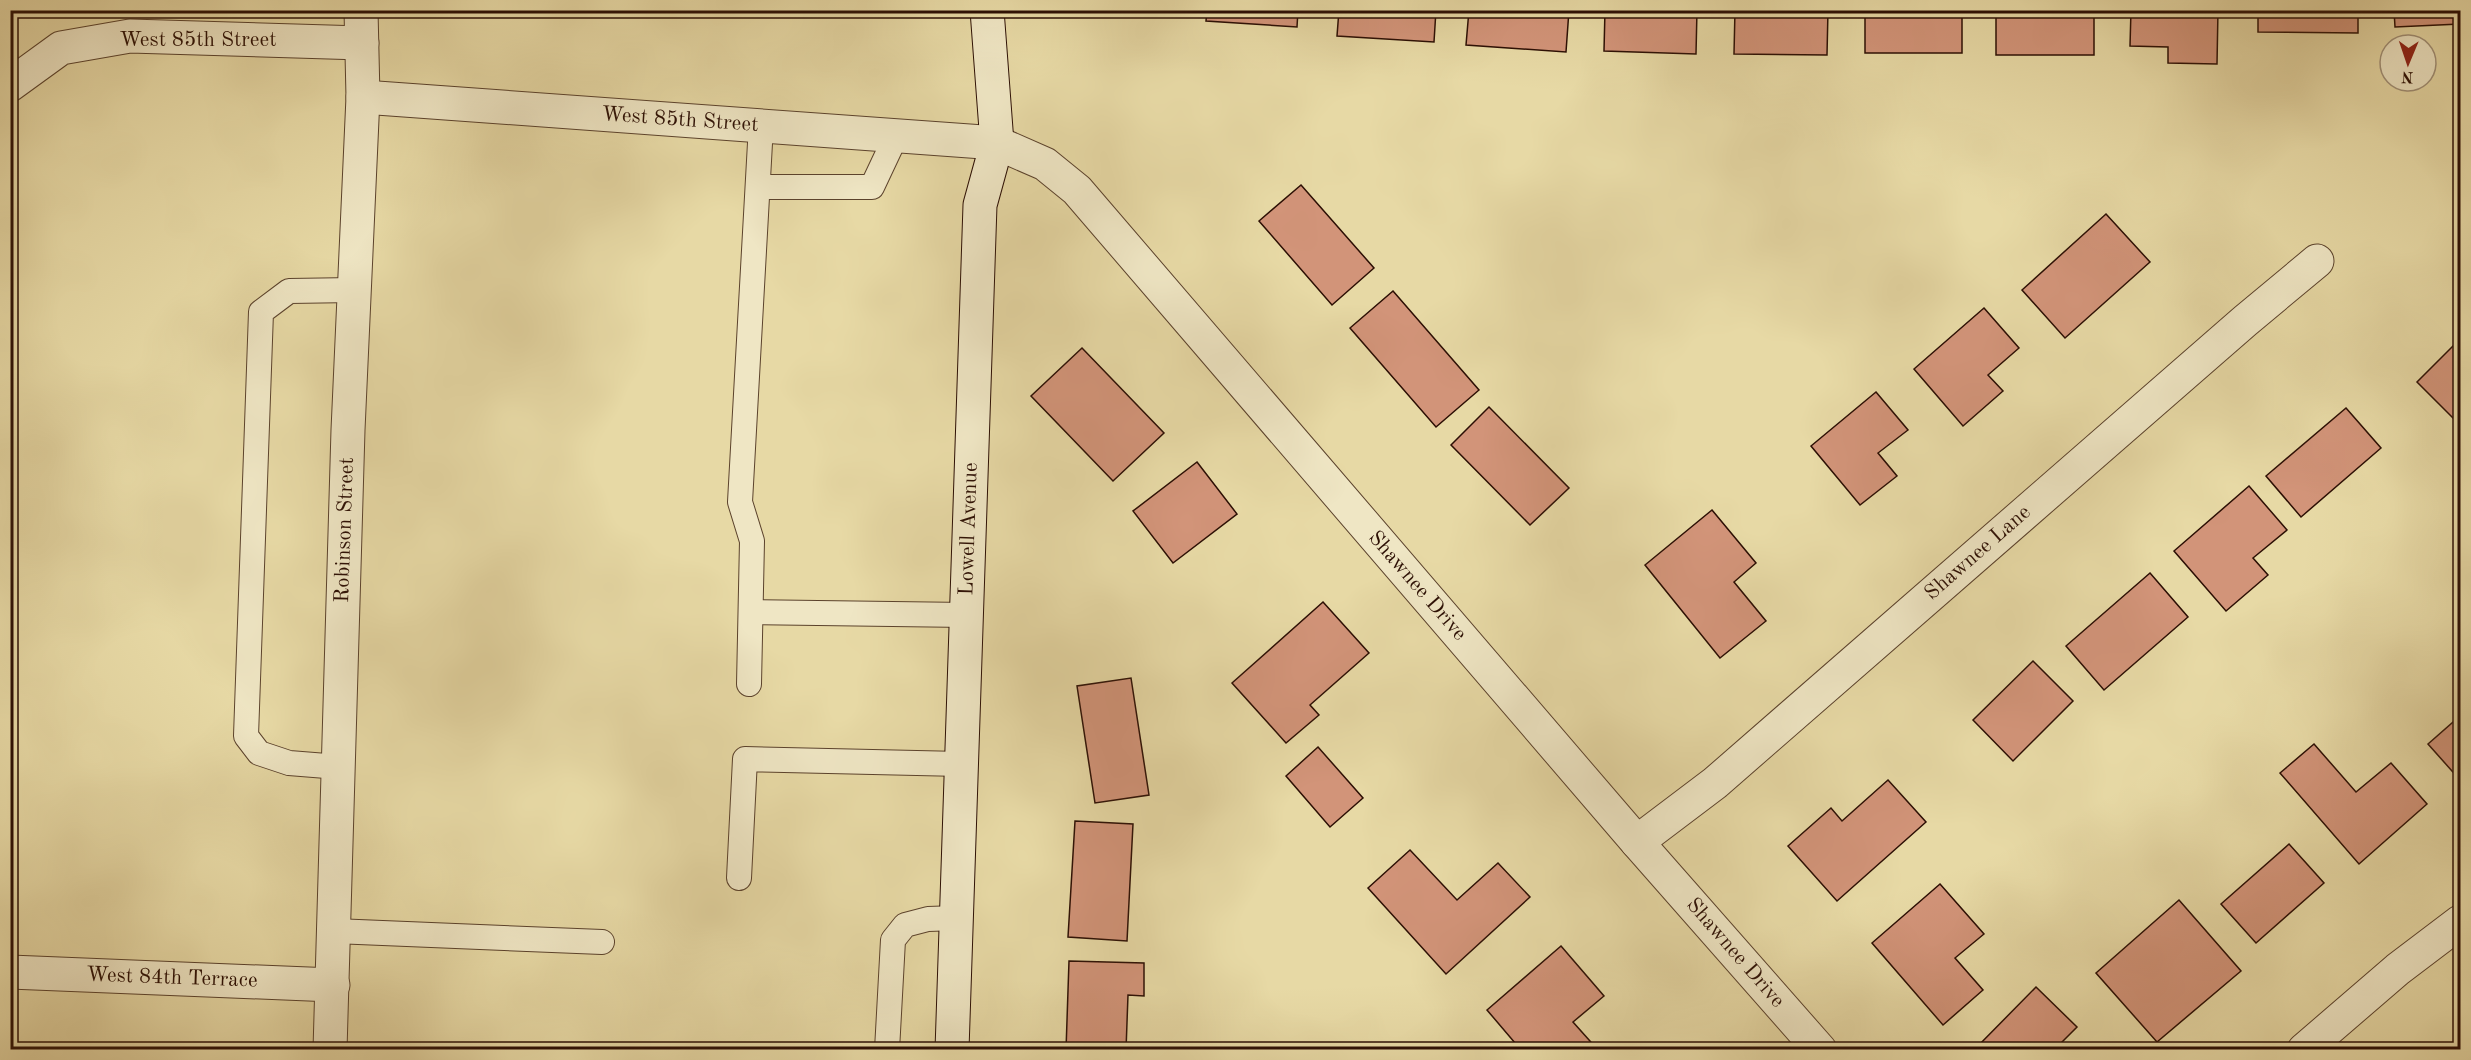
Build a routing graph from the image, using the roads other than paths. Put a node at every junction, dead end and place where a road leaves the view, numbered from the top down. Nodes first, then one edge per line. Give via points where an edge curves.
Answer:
1 (361, 10) edge
2 (987, 10) edge
3 (362, 43) junction
4 (10, 85) edge
5 (363, 97) junction
6 (761, 125) junction
7 (896, 136) junction
8 (998, 143) junction
9 (758, 187) junction
10 (2316, 261) dead end
11 (354, 290) junction
12 (751, 612) junction
13 (967, 615) junction
14 (749, 684) dead end
15 (961, 764) junction
16 (339, 767) junction
17 (1637, 842) junction
18 (739, 878) dead end
19 (957, 918) junction
20 (2460, 922) edge
21 (334, 931) junction
22 (602, 942) dead end
23 (10, 972) edge
24 (333, 985) junction
25 (330, 1050) edge
26 (887, 1050) edge
27 (952, 1050) edge
28 (1820, 1050) edge
29 (2304, 1050) edge

1 - 3 street, Robinson Street
2 - 8 street, Lowell Avenue
3 - 4 street, West 85th Street via 130,36 61,48
3 - 5 street, Robinson Street
5 - 6 street, West 85th Street
5 - 11 street, Robinson Street
6 - 7 street, West 85th Street
6 - 9 lane
7 - 8 street, West 85th Street
7 - 9 lane via 872,187
8 - 13 street, Lowell Avenue via 980,206
8 - 17 street, Shawnee Drive via 1045,164 1077,190
9 - 12 lane via 740,502 752,541
10 - 17 street, Shawnee Lane via 1714,783
11 - 16 street, Robinson Street
11 - 16 lane via 288,291 261,312 246,725 246,736 259,753 289,763
12 - 13 lane
12 - 14 lane
13 - 15 street, Lowell Avenue
15 - 18 lane via 744,759
15 - 19 street, Lowell Avenue
16 - 21 street, Robinson Street
17 - 28 street, Shawnee Drive
19 - 26 lane via 904,926 893,940
19 - 27 street, Lowell Avenue
20 - 29 street
21 - 22 lane
21 - 24 street, Robinson Street
23 - 24 street, West 84th Terrace
24 - 25 street, Robinson Street

